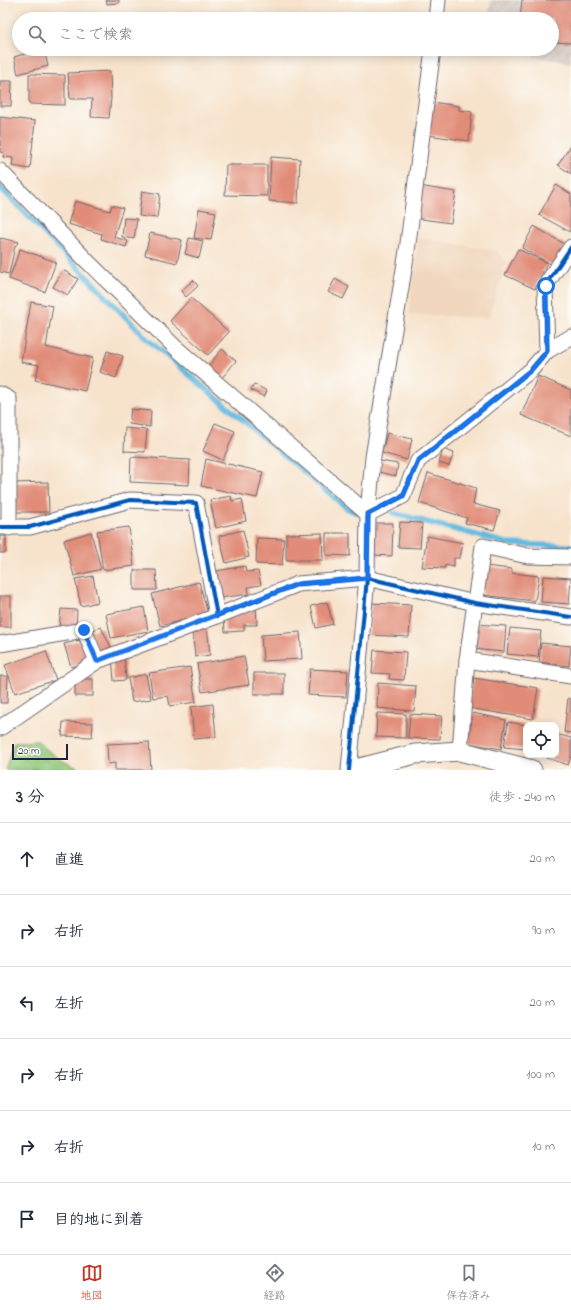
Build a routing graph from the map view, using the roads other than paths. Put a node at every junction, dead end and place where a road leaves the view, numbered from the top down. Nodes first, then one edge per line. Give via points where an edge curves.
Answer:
1 (438, 0) edge
2 (437, 12) edge
3 (431, 56) edge
4 (0, 171) edge
5 (571, 246) edge
6 (571, 337) edge
7 (547, 351) junction
8 (0, 394) edge
9 (368, 514) junction
10 (4, 528) edge
11 (571, 557) edge
12 (367, 578) junction
13 (475, 604) junction
14 (217, 616) junction
15 (571, 617) edge
16 (0, 644) edge
17 (467, 660) junction
18 (97, 661) junction
19 (571, 676) edge
20 (0, 728) edge
21 (460, 751) junction
22 (350, 770) edge
23 (532, 770) edge

1 - 2 street
3 - 9 street via 407,251 373,457
4 - 9 street via 176,348
5 - 7 street via 546,286
6 - 7 street
7 - 9 street via 531,370 418,461 403,496
8 - 10 street via 8,399
9 - 12 street
10 - 14 street via 30,527 130,500 196,504
11 - 13 street via 528,556 483,546
12 - 13 street
12 - 14 street via 298,584
12 - 22 street
13 - 15 street
13 - 17 street
14 - 18 street
16 - 18 street via 84,630
17 - 19 street
17 - 21 street
18 - 20 street
21 - 22 street via 415,754
21 - 23 street

